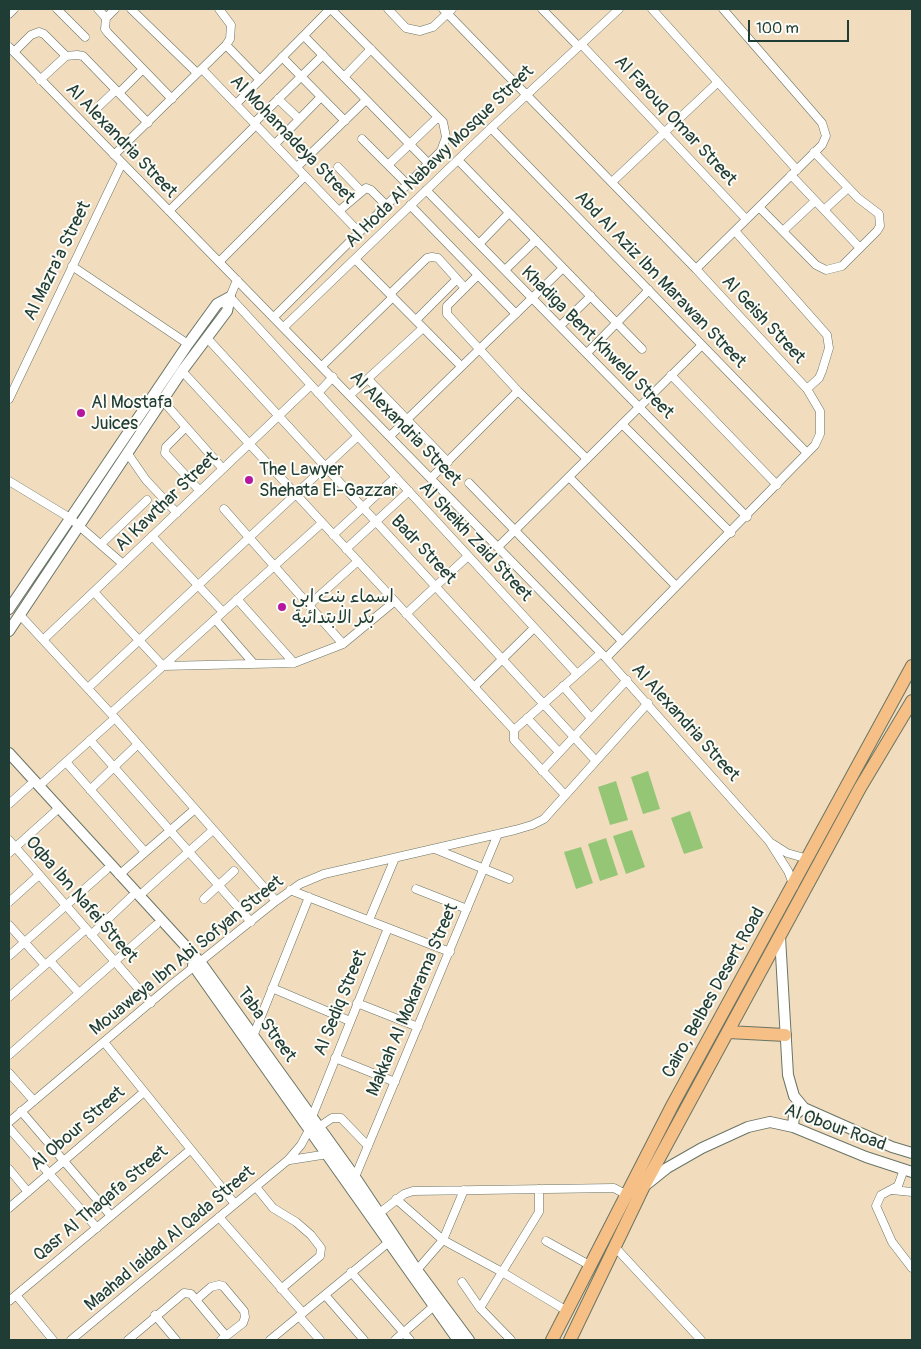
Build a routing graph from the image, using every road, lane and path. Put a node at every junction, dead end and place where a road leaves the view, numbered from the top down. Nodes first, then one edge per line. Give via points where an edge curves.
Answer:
1 (14, 9) edge
2 (58, 9) edge
3 (98, 9) edge
4 (115, 9) edge
5 (131, 9) edge
6 (219, 9) edge
7 (331, 9) edge
8 (388, 9) edge
9 (542, 9) edge
10 (619, 9) edge
11 (652, 9) edge
12 (723, 9) edge
13 (448, 10) edge
14 (9, 14) edge
15 (106, 18) junction
16 (304, 36) junction
17 (85, 37) dead end
18 (226, 45) junction
19 (580, 45) junction
20 (371, 49) junction
21 (11, 50) edge
22 (323, 55) junction
23 (66, 56) junction
24 (282, 57) junction
25 (143, 69) junction
26 (200, 71) junction
27 (301, 76) junction
28 (344, 77) junction
29 (40, 80) junction
30 (260, 80) junction
31 (718, 82) junction
32 (118, 92) junction
33 (527, 94) junction
34 (321, 97) junction
35 (278, 98) junction
36 (172, 99) junction
37 (366, 100) junction
38 (236, 104) junction
39 (98, 107) dead end
40 (438, 117) junction
41 (299, 119) junction
42 (345, 121) junction
43 (148, 122) junction
44 (255, 124) junction
45 (491, 128) junction
46 (664, 132) junction
47 (362, 139) dead end
48 (274, 144) junction
49 (409, 144) junction
50 (814, 152) junction
51 (114, 155) junction
52 (458, 160) junction
53 (122, 163) junction
54 (428, 163) junction
55 (388, 165) junction
56 (297, 167) junction
57 (338, 167) dead end
58 (794, 172) junction
59 (305, 176) junction
60 (612, 182) junction
61 (407, 184) junction
62 (848, 188) junction
63 (426, 190) junction
64 (361, 191) junction
65 (815, 201) junction
66 (386, 206) junction
67 (410, 206) junction
68 (759, 207) junction
69 (824, 210) junction
70 (169, 211) junction
71 (340, 211) junction
72 (509, 213) junction
73 (746, 219) junction
74 (735, 231) junction
75 (783, 231) junction
76 (359, 232) junction
77 (536, 240) junction
78 (479, 244) junction
79 (860, 248) junction
80 (355, 259) junction
81 (219, 262) junction
82 (72, 266) junction
83 (563, 268) junction
84 (696, 269) junction
85 (505, 270) junction
86 (478, 275) junction
87 (458, 279) junction
88 (237, 280) junction
89 (465, 288) junction
90 (649, 290) junction
91 (391, 295) junction
92 (591, 296) junction
93 (230, 297) junction
94 (532, 298) junction
95 (516, 314) junction
96 (274, 317) junction
97 (416, 320) junction
98 (617, 323) junction
99 (560, 326) junction
100 (284, 327) junction
101 (423, 328) junction
102 (207, 338) junction
103 (188, 344) junction
104 (702, 345) junction
105 (642, 348) dead end
106 (479, 349) junction
107 (586, 354) junction
108 (322, 366) junction
109 (462, 366) junction
110 (182, 371) junction
111 (671, 376) junction
112 (333, 377) junction
113 (368, 379) junction
114 (311, 385) junction
115 (807, 389) junction
116 (518, 391) junction
117 (318, 393) junction
118 (350, 395) junction
119 (9, 399) edge
120 (163, 401) junction
121 (639, 407) junction
122 (278, 416) junction
123 (407, 419) junction
124 (622, 424) junction
125 (186, 427) junction
126 (358, 436) junction
127 (390, 436) junction
128 (249, 444) junction
129 (807, 453) junction
130 (128, 454) junction
131 (587, 459) junction
132 (448, 462) junction
133 (325, 467) junction
134 (223, 469) junction
135 (396, 477) junction
136 (569, 477) junction
137 (432, 478) junction
138 (9, 481) edge
139 (469, 483) dead end
140 (777, 486) junction
141 (200, 491) junction
142 (409, 491) junction
143 (296, 494) junction
144 (147, 500) dead end
145 (363, 508) junction
146 (224, 509) dead end
147 (177, 513) junction
148 (747, 517) junction
149 (70, 518) junction
150 (376, 522) junction
151 (322, 523) junction
152 (80, 526) junction
153 (515, 530) junction
154 (731, 533) junction
155 (333, 535) junction
156 (152, 536) junction
157 (250, 537) junction
158 (100, 544) junction
159 (498, 547) junction
160 (346, 548) junction
161 (468, 556) junction
162 (358, 561) junction
163 (123, 564) junction
164 (274, 566) junction
165 (198, 585) junction
166 (435, 586) junction
167 (676, 586) junction
168 (94, 592) junction
169 (237, 599) junction
170 (395, 601) junction
171 (309, 606) junction
172 (9, 609) edge
173 (223, 612) junction
174 (406, 614) junction
175 (20, 615) junction
176 (215, 619) junction
177 (534, 628) junction
178 (9, 631) edge
179 (43, 640) junction
180 (140, 640) junction
181 (622, 642) junction
182 (343, 644) junction
183 (603, 655) junction
184 (502, 659) junction
185 (294, 663) junction
186 (254, 664) junction
187 (163, 666) junction
188 (912, 666) edge
189 (577, 674) junction
190 (626, 680) junction
191 (563, 686) junction
192 (474, 687) junction
193 (88, 688) junction
194 (899, 689) junction
195 (912, 699) edge
196 (648, 703) junction
197 (544, 704) junction
198 (886, 712) junction
199 (113, 715) junction
200 (527, 718) junction
201 (591, 718) junction
202 (900, 721) junction
203 (514, 730) junction
204 (574, 737) junction
205 (90, 740) junction
206 (138, 744) junction
207 (559, 752) junction
208 (9, 753) edge
209 (596, 761) junction
210 (66, 762) junction
211 (9, 763) edge
212 (114, 767) junction
213 (542, 771) junction
214 (34, 785) junction
215 (90, 790) junction
216 (565, 795) junction
217 (9, 804) edge
218 (195, 809) junction
219 (57, 810) junction
220 (170, 830) junction
221 (213, 830) junction
222 (498, 834) junction
223 (9, 840) edge
224 (770, 841) junction
225 (435, 849) junction
226 (12, 851) edge
227 (145, 852) junction
228 (189, 852) junction
229 (395, 858) junction
230 (808, 859) junction
231 (484, 869) junction
232 (106, 870) junction
233 (234, 871) dead end
234 (119, 874) junction
235 (39, 875) junction
236 (509, 879) dead end
237 (219, 885) junction
238 (794, 886) junction
239 (416, 889) dead end
240 (290, 890) junction
241 (135, 897) junction
242 (309, 897) junction
243 (204, 899) dead end
244 (276, 901) junction
245 (9, 902) edge
246 (66, 906) junction
247 (467, 909) junction
248 (369, 920) junction
249 (251, 922) junction
250 (9, 925) edge
251 (156, 925) junction
252 (388, 928) junction
253 (89, 932) junction
254 (780, 937) junction
255 (24, 942) junction
256 (450, 952) junction
257 (9, 956) edge
258 (115, 961) junction
259 (47, 963) junction
260 (198, 966) junction
261 (272, 988) junction
262 (79, 993) junction
263 (9, 996) edge
264 (151, 1003) junction
265 (357, 1003) junction
266 (350, 1021) junction
267 (418, 1027) junction
268 (728, 1032) junction
269 (254, 1034) junction
270 (785, 1035) junction
271 (104, 1042) junction
272 (9, 1055) edge
273 (335, 1058) junction
274 (9, 1073) edge
275 (395, 1082) junction
276 (144, 1092) junction
277 (34, 1101) junction
278 (804, 1108) junction
279 (21, 1111) junction
280 (312, 1117) junction
281 (9, 1122) edge
282 (792, 1127) junction
283 (9, 1128) edge
284 (315, 1128) junction
285 (368, 1146) junction
286 (190, 1150) junction
287 (328, 1154) junction
288 (912, 1154) edge
289 (288, 1160) junction
290 (64, 1161) junction
291 (9, 1169) edge
292 (908, 1171) edge
293 (49, 1174) junction
294 (355, 1177) junction
295 (256, 1187) junction
296 (643, 1188) junction
297 (539, 1189) junction
298 (464, 1190) junction
299 (892, 1190) junction
300 (28, 1192) junction
301 (912, 1192) edge
302 (627, 1196) junction
303 (396, 1199) junction
304 (235, 1204) junction
305 (9, 1208) edge
306 (111, 1216) junction
307 (376, 1216) junction
308 (219, 1217) junction
309 (97, 1228) junction
310 (442, 1240) junction
311 (546, 1241) dead end
312 (389, 1242) junction
313 (614, 1246) junction
314 (591, 1266) junction
315 (912, 1268) edge
316 (417, 1270) junction
317 (351, 1272) junction
318 (502, 1272) junction
319 (462, 1282) dead end
320 (281, 1289) junction
321 (16, 1295) junction
322 (324, 1295) junction
323 (196, 1300) junction
324 (9, 1301) edge
325 (434, 1306) junction
326 (480, 1308) junction
327 (567, 1311) junction
328 (155, 1315) junction
329 (301, 1315) junction
330 (404, 1332) junction
331 (224, 1338) edge
332 (53, 1340) edge
333 (71, 1340) edge
334 (128, 1340) edge
335 (176, 1340) edge
336 (270, 1340) edge
337 (320, 1340) edge
338 (364, 1340) edge
339 (395, 1340) edge
340 (410, 1340) edge
341 (458, 1340) edge
342 (468, 1340) edge
343 (511, 1340) edge
344 (552, 1340) edge
345 (570, 1340) edge
346 (701, 1340) edge

1 - 14 street
2 - 17 street
3 - 15 street
4 - 15 street
5 - 26 street, Al Mohamadeya Street
6 - 18 street via 231,25
7 - 16 street
7 - 20 street
8 - 13 street via 406,28 420,31 432,27
9 - 19 street, Al Farouq Omar Street
10 - 19 street, Al Hoda Al Nabawy Mosque Street
11 - 31 street
12 - 50 street via 822,123 826,136
13 - 33 street, Al Geish Street
15 - 25 street via 108,33
16 - 22 street
16 - 24 street
18 - 26 street
18 - 30 street
19 - 33 street, Al Hoda Al Nabawy Mosque Street
19 - 46 street, Al Farouq Omar Street
20 - 28 street
20 - 40 street
21 - 23 street via 40,32
21 - 29 street, Al Alexandria Street
22 - 27 street
22 - 28 street
23 - 29 street
23 - 32 street via 83,56
24 - 27 street
24 - 30 street
25 - 32 street
25 - 36 street
26 - 36 street
26 - 38 street, Al Mohamadeya Street
27 - 34 street
27 - 35 street
28 - 37 street
29 - 51 street, Al Alexandria Street
30 - 38 street
31 - 46 street
31 - 58 street
32 - 39 street
32 - 43 street
33 - 45 street, Al Hoda Al Nabawy Mosque Street
33 - 60 street, Al Geish Street
34 - 41 street
34 - 42 street
35 - 41 street
35 - 44 street
36 - 43 street
37 - 42 street
37 - 49 street
38 - 44 street, Al Mohamadeya Street
40 - 49 street
40 - 54 street, Al Hoda Al Nabawy Mosque Street via 443,122 446,137 441,151
41 - 48 street
42 - 56 street
43 - 51 street
44 - 48 street, Al Mohamadeya Street
44 - 70 street
45 - 52 street, Al Hoda Al Nabawy Mosque Street
45 - 90 street, Abd Al Aziz Ibn Marawan Street
46 - 60 street
46 - 73 street, Al Farouq Omar Street
47 - 55 street
48 - 56 street, Al Mohamadeya Street
49 - 54 street
49 - 55 street
50 - 58 street
50 - 62 street
51 - 53 street, Al Alexandria Street
52 - 63 street, Al Hoda Al Nabawy Mosque Street
52 - 72 street
53 - 70 street, Al Alexandria Street
53 - 82 street, Al Mazra'a Street
54 - 61 street, Al Hoda Al Nabawy Mosque Street
55 - 61 street
56 - 59 street, Al Mohamadeya Street
57 - 64 street
58 - 65 street
58 - 68 street
59 - 71 street, Al Mohamadeya Street
59 - 81 street
60 - 84 street, Al Geish Street
61 - 66 street, Al Hoda Al Nabawy Mosque Street
62 - 69 street
62 - 79 street via 875,210 880,220 877,231
63 - 67 street, Al Hoda Al Nabawy Mosque Street
63 - 78 street, Khadiga Bent Khweld Street
64 - 66 street via 366,188 372,190
64 - 71 street
65 - 69 street
65 - 75 street
66 - 76 street, Al Hoda Al Nabawy Mosque Street
67 - 80 street, Al Hoda Al Nabawy Mosque Street
67 - 86 street
68 - 73 street
68 - 75 street
69 - 79 street
70 - 81 street, Al Alexandria Street
71 - 76 street, Al Mohamadeya Street
72 - 77 street
72 - 78 street
73 - 74 street
74 - 84 street
74 - 115 street via 827,335 829,348 822,371
75 - 79 street via 816,265 826,270 842,266
76 - 96 street, Al Hoda Al Nabawy Mosque Street
77 - 83 street
77 - 85 street
78 - 85 street, Khadiga Bent Khweld Street
80 - 91 street
80 - 100 street, Al Hoda Al Nabawy Mosque Street
81 - 88 street, Al Alexandria Street
82 - 103 street
82 - 119 street, Al Mazra'a Street
83 - 92 street
83 - 94 street
84 - 115 street, Al Geish Street
85 - 94 street, Khadiga Bent Khweld Street
86 - 89 street
86 - 95 street
87 - 89 street
87 - 91 street via 438,258 430,257
87 - 97 street
88 - 93 street
88 - 96 street, Al Alexandria Street
89 - 106 street via 445,312
90 - 98 street
90 - 104 street, Abd Al Aziz Ibn Marawan Street
91 - 97 street
91 - 108 street
92 - 98 street
92 - 99 street
93 - 102 street via 227,311
93 - 103 street via 217,304
93 - 114 street, Al Sheikh Zaid Street
94 - 95 street
94 - 99 street, Khadiga Bent Khweld Street
95 - 106 street
96 - 100 street, Al Alexandria Street
97 - 101 street
98 - 105 street
98 - 107 street
99 - 107 street, Khadiga Bent Khweld Street
100 - 108 street, Al Alexandria Street
101 - 109 street
101 - 113 street
102 - 110 street
102 - 122 street, Badr Street
103 - 149 street
104 - 111 street
104 - 129 street, Abd Al Aziz Ibn Marawan Street
106 - 109 street
106 - 116 street
107 - 121 street, Khadiga Bent Khweld Street
108 - 112 street, Al Alexandria Street
109 - 123 street
110 - 120 street
110 - 128 street
111 - 121 street
111 - 140 street
112 - 117 street
112 - 118 street, Al Alexandria Street
113 - 118 street
113 - 123 street
114 - 117 street, Al Sheikh Zaid Street
114 - 122 street, Al Kawthar Street
115 - 129 street, Al Geish Street via 815,400 821,422 815,445
116 - 131 street
116 - 132 street
117 - 126 street, Al Sheikh Zaid Street
118 - 127 street, Al Alexandria Street
120 - 125 street
120 - 130 street
121 - 124 street
121 - 148 street, Khadiga Bent Khweld Street
122 - 128 street, Al Kawthar Street
122 - 133 street, Badr Street
123 - 127 street
123 - 132 street
124 - 131 street
124 - 154 street
125 - 134 street
125 - 141 street via 166,447 165,453
126 - 133 street
126 - 135 street, Al Sheikh Zaid Street
127 - 137 street, Al Alexandria Street
128 - 134 street, Al Kawthar Street
128 - 143 street
129 - 140 street, Al Geish Street
130 - 147 street via 146,480
130 - 152 street
131 - 136 street
132 - 137 street
133 - 143 street
133 - 145 street, Badr Street
134 - 141 street, Al Kawthar Street
135 - 142 street, Al Sheikh Zaid Street
135 - 145 street
136 - 153 street
136 - 167 street
137 - 159 street, Al Alexandria Street
138 - 149 street
139 - 153 street
140 - 148 street, Al Geish Street
141 - 147 street, Al Kawthar Street
142 - 150 street
142 - 161 street, Al Sheikh Zaid Street
143 - 151 street
143 - 157 street
144 - 158 street
145 - 150 street, Badr Street
145 - 155 street
146 - 157 street
147 - 156 street, Al Kawthar Street
148 - 154 street, Al Geish Street
149 - 152 street
149 - 172 street
150 - 160 street
150 - 166 street, Badr Street
151 - 155 street
151 - 164 street
152 - 158 street
152 - 175 street
153 - 159 street
153 - 181 street
154 - 167 street, Al Geish Street
155 - 160 street
156 - 163 street, Al Kawthar Street
156 - 165 street
157 - 164 street
157 - 165 street
158 - 163 street
159 - 183 street, Al Alexandria Street
160 - 162 street
161 - 166 street
161 - 177 street, Al Sheikh Zaid Street
162 - 170 street
162 - 171 street
163 - 168 street, Al Kawthar Street
164 - 169 street
164 - 171 street
165 - 173 street
165 - 180 street
166 - 174 street
166 - 184 street, Badr Street
167 - 181 street, Al Geish Street
168 - 179 street, Al Kawthar Street
168 - 180 street
169 - 173 street
169 - 185 street
170 - 174 street
170 - 182 street
171 - 182 street
173 - 176 street
174 - 192 street
175 - 178 street
175 - 179 street
176 - 186 street
176 - 187 street
177 - 184 street
177 - 189 street, Al Sheikh Zaid Street
179 - 193 street
180 - 187 street
180 - 193 street
181 - 183 street, Al Geish Street
182 - 185 street
183 - 189 street, Al Geish Street
183 - 190 street, Al Alexandria Street
184 - 192 street
184 - 197 street, Badr Street
185 - 186 street
186 - 187 street
187 - 199 street
188 - 194 highway, Cairo, Belbes Desert Road
189 - 191 street, Al Geish Street
190 - 196 street, Al Alexandria Street
190 - 201 street
191 - 197 street, Al Geish Street
191 - 201 street
192 - 203 street
193 - 199 street
194 - 195 highway via 903,696
194 - 198 highway, Cairo, Belbes Desert Road
195 - 202 highway, Cairo, Belbes Desert Road
196 - 209 street, Mouaweya Ibn Abi Sofyan Street
196 - 224 street, Al Alexandria Street
197 - 200 street, Al Geish Street
197 - 204 street, Badr Street
198 - 202 highway via 896,715
198 - 230 highway, Cairo, Belbes Desert Road
199 - 205 street
199 - 206 street
200 - 203 street, Al Geish Street
200 - 207 street
201 - 204 street
202 - 254 highway, Cairo, Belbes Desert Road
203 - 213 street via 514,740
204 - 207 street
204 - 209 street, Badr Street
205 - 210 street
205 - 212 street
206 - 212 street
206 - 218 street
207 - 213 street
208 - 214 street, Taba Street
209 - 216 street, Mouaweya Ibn Abi Sofyan Street
210 - 214 street
210 - 215 street
211 - 214 street, Taba Street
212 - 215 street
212 - 220 street
213 - 216 street
214 - 217 street
214 - 219 street, Taba Street
215 - 227 street
216 - 222 street, Mouaweya Ibn Abi Sofyan Street via 544,819
218 - 220 street
218 - 221 street
219 - 226 street
219 - 232 street, Taba Street
219 - 234 street, Taba Street
220 - 227 street
220 - 228 street
221 - 228 street
221 - 244 street
222 - 225 street, Mouaweya Ibn Abi Sofyan Street
222 - 231 street, Makkah Al Mokarama Street
223 - 226 street, Oqba Ibn Nafei Street
224 - 230 street, Al Alexandria Street via 787,853
224 - 238 street, Al Alexandria Street
225 - 229 street, Mouaweya Ibn Abi Sofyan Street
225 - 231 street
226 - 235 street, Oqba Ibn Nafei Street
227 - 234 street
228 - 237 street
228 - 241 street
229 - 240 street, Mouaweya Ibn Abi Sofyan Street via 324,874
229 - 248 street
230 - 238 highway, Cairo, Belbes Desert Road
231 - 236 street
231 - 247 street, Makkah Al Mokarama Street
232 - 241 street, Taba Street
232 - 246 street
233 - 237 street
234 - 241 street, Taba Street
235 - 245 street
235 - 246 street, Oqba Ibn Nafei Street
237 - 243 street
237 - 249 street
238 - 302 highway, Cairo, Belbes Desert Road via 673,1104
239 - 247 street
240 - 242 street
240 - 244 street, Mouaweya Ibn Abi Sofyan Street
241 - 251 street, Taba Street
241 - 253 street
241 - 260 street, Taba Street
242 - 248 street
242 - 261 street
244 - 249 street, Mouaweya Ibn Abi Sofyan Street
246 - 253 street, Oqba Ibn Nafei Street
246 - 255 street
247 - 256 street, Makkah Al Mokarama Street
248 - 252 street
249 - 260 street, Mouaweya Ibn Abi Sofyan Street
250 - 255 street
251 - 258 street
251 - 260 street, Taba Street
252 - 256 street
252 - 265 street, Al Sediq Street
253 - 258 street, Oqba Ibn Nafei Street
253 - 259 street
254 - 268 highway, Cairo, Belbes Desert Road
254 - 270 street, Al Obour Road
255 - 257 street
255 - 259 street
256 - 267 street, Makkah Al Mokarama Street
258 - 262 street
258 - 264 street, Oqba Ibn Nafei Street
259 - 262 street
259 - 263 street
260 - 264 street, Mouaweya Ibn Abi Sofyan Street
260 - 269 street, Taba Street
260 - 284 street, Taba Street
261 - 266 street
261 - 269 street
262 - 272 street
264 - 271 street, Mouaweya Ibn Abi Sofyan Street
265 - 266 street, Al Sediq Street
265 - 267 street
266 - 273 street, Al Sediq Street
267 - 275 street, Makkah Al Mokarama Street
268 - 270 highway
268 - 296 highway, Cairo, Belbes Desert Road
269 - 280 street, Taba Street
270 - 278 street, Al Obour Road via 789,1083
271 - 276 street
271 - 277 street, Mouaweya Ibn Abi Sofyan Street
273 - 275 street
273 - 280 street, Al Sediq Street
274 - 277 street
275 - 285 street, Makkah Al Mokarama Street
276 - 286 street
276 - 290 street, Al Obour Street
277 - 279 street, Mouaweya Ibn Abi Sofyan Street
278 - 282 street via 794,1115
278 - 288 street, Al Obour Road
279 - 281 street, Mouaweya Ibn Abi Sofyan Street
279 - 290 street
280 - 284 street, Taba Street
282 - 292 street, Al Obour Road
282 - 296 street, Al Obour Road via 770,1122 748,1127 680,1159
283 - 293 street
284 - 285 street via 332,1118 341,1118
284 - 287 street, Taba Street
284 - 289 street, Maahad Iaidad Al Qada Street
284 - 294 street, Taba Street
285 - 294 street, Makkah Al Mokarama Street
286 - 304 street
286 - 306 street, Qasr Al Thaqafa Street
287 - 289 street, Maahad Iaidad Al Qada Street
287 - 307 street, Taba Street
289 - 295 street, Maahad Iaidad Al Qada Street
290 - 293 street, Al Obour Street
290 - 306 street
291 - 300 street
292 - 299 street
293 - 300 street, Al Obour Street
293 - 309 street
294 - 307 street, Taba Street
295 - 304 street, Maahad Iaidad Al Qada Street
295 - 320 street via 273,1208 296,1222 321,1248 320,1256
296 - 313 highway, Cairo, Belbes Desert Road
297 - 298 street
297 - 302 street via 614,1188
297 - 318 street via 539,1212
298 - 303 street via 413,1190
298 - 310 street
299 - 301 street
299 - 315 street via 881,1195 877,1210 892,1242
300 - 305 street, Al Obour Street
302 - 314 highway, Cairo, Belbes Desert Road
303 - 307 street
303 - 310 street
304 - 308 street, Maahad Iaidad Al Qada Street
306 - 309 street, Qasr Al Thaqafa Street
307 - 312 street, Taba Street
307 - 316 street, Taba Street
308 - 320 street
308 - 333 street, Maahad Iaidad Al Qada Street
309 - 321 street, Qasr Al Thaqafa Street
310 - 316 street
310 - 318 street
311 - 314 street
312 - 317 street
312 - 325 street, Taba Street
313 - 345 highway, Cairo, Belbes Desert Road
313 - 346 street
314 - 327 highway, Cairo, Belbes Desert Road
316 - 342 street, Taba Street
317 - 322 street
317 - 330 street
318 - 326 street
318 - 327 street
319 - 326 street
320 - 329 street
321 - 324 street, Qasr Al Thaqafa Street
321 - 332 street
322 - 329 street
322 - 338 street
323 - 328 street via 191,1294 184,1293
323 - 331 street
323 - 331 street via 211,1287 219,1285 244,1311 244,1320
325 - 330 street
325 - 341 street, Taba Street
326 - 343 street
327 - 344 highway, Cairo, Belbes Desert Road
328 - 334 street
328 - 335 street
329 - 336 street
329 - 337 street
330 - 339 street
330 - 340 street

